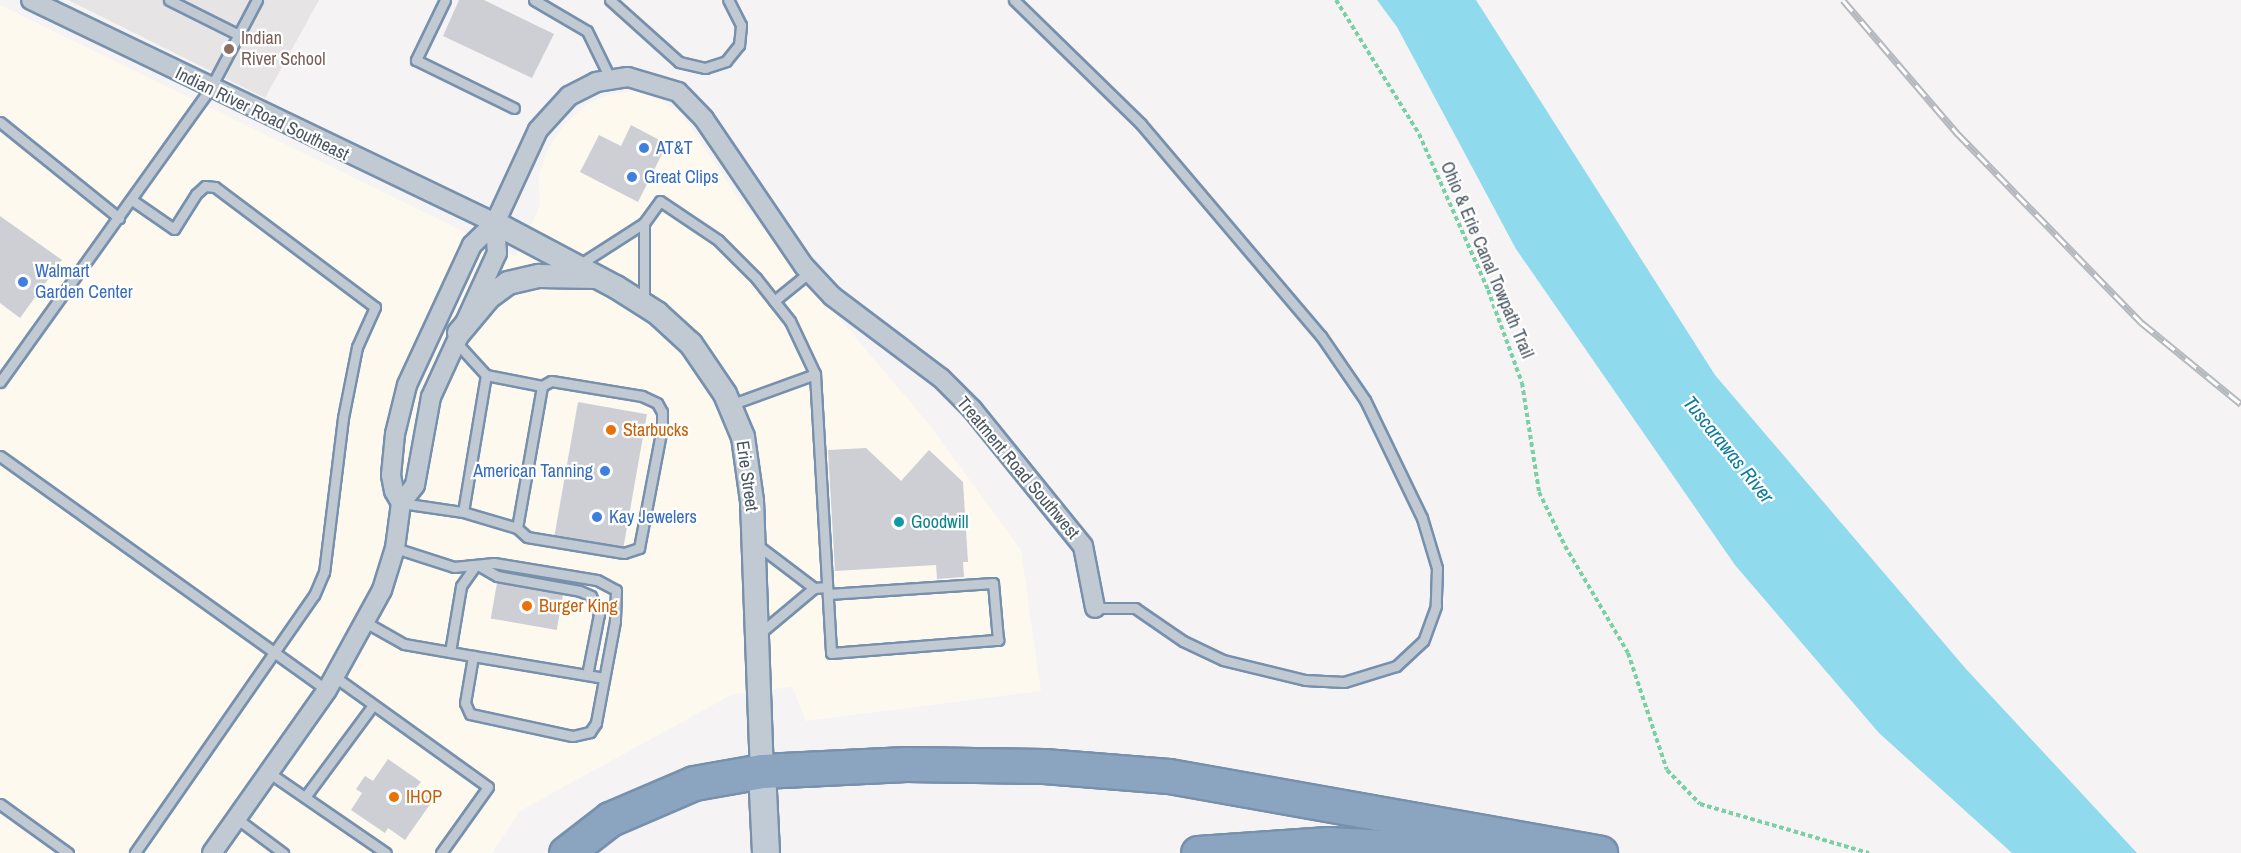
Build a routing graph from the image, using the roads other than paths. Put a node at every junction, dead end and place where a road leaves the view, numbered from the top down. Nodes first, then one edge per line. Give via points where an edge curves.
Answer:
1 (31, 0) edge
2 (169, 0) edge
3 (257, 0) edge
4 (445, 0) edge
5 (534, 0) edge
6 (610, 0) edge
7 (728, 0) edge
8 (1014, 0) edge
9 (237, 34) junction
10 (610, 78) junction
11 (210, 89) junction
12 (514, 108) dead end
13 (0, 122) edge
14 (132, 200) junction
15 (119, 218) junction
16 (644, 223) junction
17 (495, 224) junction
18 (577, 266) junction
19 (810, 272) junction
20 (599, 278) junction
21 (774, 301) junction
22 (644, 304) junction
23 (457, 337) junction
24 (814, 374) junction
25 (486, 375) junction
26 (0, 382) edge
27 (542, 386) junction
28 (730, 405) junction
29 (0, 456) edge
30 (401, 503) junction
31 (463, 512) junction
32 (517, 528) junction
33 (754, 543) junction
34 (395, 548) junction
35 (478, 565) junction
36 (814, 588) junction
37 (828, 591) junction
38 (1095, 608) joint
39 (365, 622) junction
40 (759, 634) junction
41 (450, 652) junction
42 (274, 653) junction
43 (473, 656) junction
44 (587, 675) junction
45 (604, 678) junction
46 (331, 683) junction
47 (373, 705) junction
48 (762, 771) junction
49 (268, 772) junction
50 (305, 797) junction
51 (0, 804) edge
52 (236, 818) junction
53 (280, 852) edge
54 (68, 853) edge
55 (135, 853) edge
56 (212, 853) edge
57 (386, 853) edge
58 (441, 853) edge
59 (566, 853) edge
60 (766, 853) edge
61 (1198, 853) edge
62 (1507, 853) edge
63 (1600, 853) edge

1 - 11 street, Indian River Road Southeast
2 - 9 lane
3 - 9 lane
4 - 12 lane via 416,60
5 - 10 lane via 587,31
6 - 7 lane via 679,62 705,68 726,61 739,45 741,25
8 - 38 lane, Treatment Road Southwest via 1141,124 1321,336 1365,400 1422,518 1437,568 1436,606 1423,641 1395,666 1344,682 1305,680 1223,660 1183,641 1135,608
9 - 11 lane
10 - 17 street, Treatment Road Southwest via 569,96 548,115
10 - 19 street, Treatment Road Southwest via 644,79 678,92 692,103
11 - 14 lane
11 - 17 street, Indian River Road Southeast
13 - 15 lane
14 - 15 lane
14 - 42 lane via 174,229 196,194 205,186 215,187 375,307 357,347 343,418 324,572 314,595
15 - 26 lane
16 - 18 lane
16 - 21 lane via 660,201 685,215 718,240
16 - 22 lane
17 - 18 street, Erie Street
17 - 23 street via 497,253
17 - 30 street via 472,245 407,386 395,434 391,475
18 - 20 street, Erie Street
19 - 21 lane
19 - 38 street, Treatment Road Southwest via 832,296 941,378 972,409 1083,546
20 - 22 street, Erie Street
20 - 23 street via 539,276 508,283 489,297
21 - 24 lane via 805,346
22 - 28 street, Erie Street via 691,344
23 - 25 lane
23 - 30 street via 426,412 415,485
24 - 28 lane
24 - 37 lane
25 - 27 lane
25 - 31 lane
27 - 32 lane
27 - 32 lane via 552,381 642,396 658,405 662,427 639,548 631,553 527,537
28 - 33 street, Erie Street via 747,454
29 - 42 lane
30 - 31 lane
30 - 34 street
31 - 32 lane
33 - 36 lane
33 - 40 street, Erie Street
34 - 35 lane via 454,567
34 - 39 street via 386,579
35 - 41 lane via 461,586
35 - 44 lane via 497,576 591,596 599,614
35 - 45 lane via 494,563 590,578 614,587 618,600
36 - 37 lane
36 - 40 lane
37 - 37 lane via 831,653 998,640 993,583
39 - 41 lane via 404,644
39 - 46 street
40 - 48 street, Erie Street
41 - 43 lane
42 - 46 lane
42 - 55 lane
43 - 44 lane
43 - 45 lane via 465,703 470,714 572,736 587,734 595,726
44 - 45 lane
46 - 47 lane
46 - 49 street
47 - 50 lane
47 - 58 lane via 488,787
48 - 59 highway via 694,783 646,800 610,819
48 - 60 main road, Erie Street
48 - 63 highway via 906,764 1044,765 1169,776
49 - 50 lane
49 - 52 street
50 - 57 lane
51 - 54 lane
52 - 53 lane
52 - 56 street
61 - 62 highway via 1328,844

